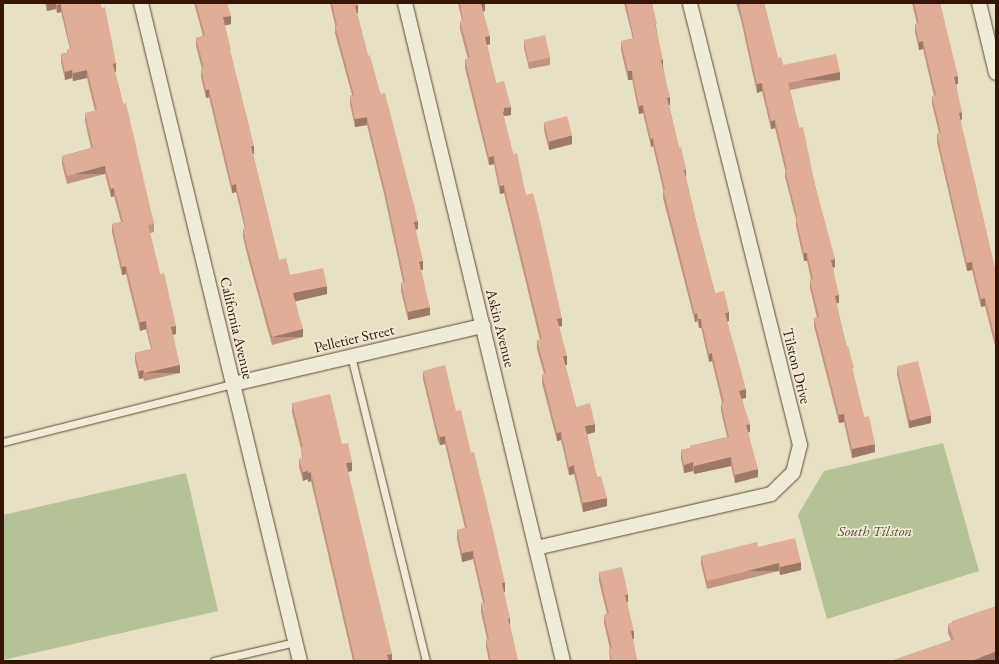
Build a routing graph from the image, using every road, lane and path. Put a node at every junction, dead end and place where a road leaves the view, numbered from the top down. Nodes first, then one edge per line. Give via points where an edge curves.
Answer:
1 (141, 3) edge
2 (405, 3) edge
3 (690, 3) edge
4 (979, 3) edge
5 (996, 73) edge
6 (483, 326) junction
7 (351, 356) junction
8 (233, 384) junction
9 (3, 442) edge
10 (536, 548) junction
11 (295, 642) junction
12 (214, 661) edge
13 (300, 661) edge
14 (426, 661) edge
15 (563, 661) edge

1 - 8 street, California Avenue
2 - 6 street, Askin Avenue
3 - 10 street, Tilston Drive via 800,445 793,473 771,494
4 - 5 street
6 - 7 street, Pelletier Street
6 - 10 street, Askin Avenue
7 - 8 street, Pelletier Street
7 - 14 lane
8 - 9 lane
8 - 11 street, California Avenue
10 - 15 street, Askin Avenue
11 - 12 lane
11 - 13 street, California Avenue

